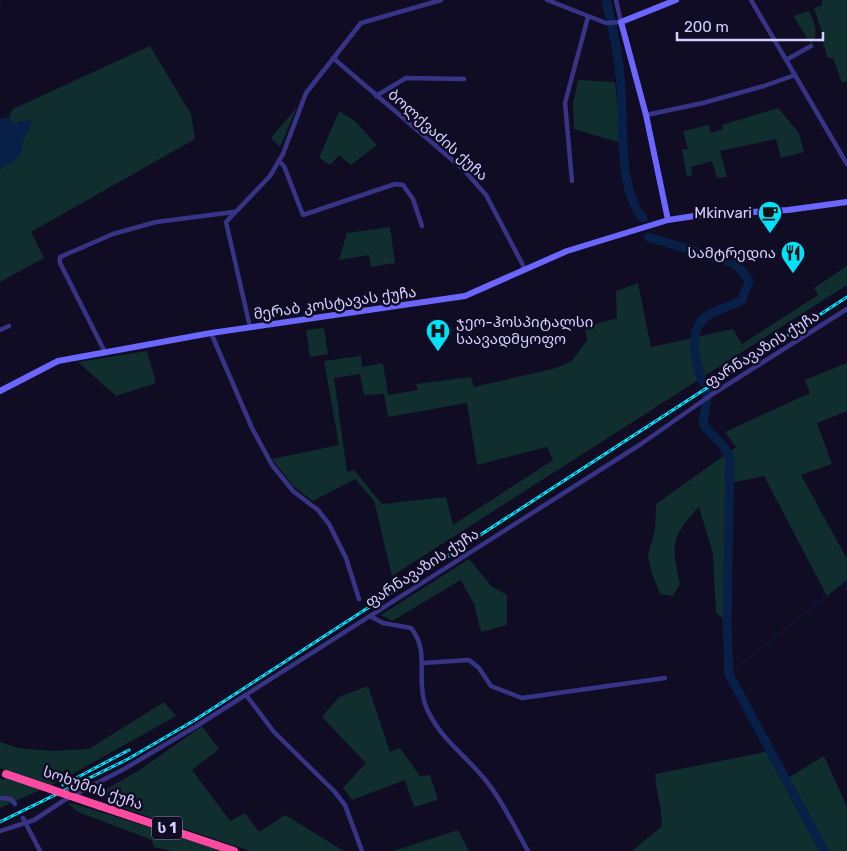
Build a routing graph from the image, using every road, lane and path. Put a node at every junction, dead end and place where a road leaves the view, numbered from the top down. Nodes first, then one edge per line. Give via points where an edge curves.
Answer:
1 (441, 0) edge
2 (547, 0) edge
3 (616, 0) edge
4 (676, 0) edge
5 (751, 0) edge
6 (588, 17) junction
7 (621, 22) junction
8 (811, 46) dead end
9 (333, 58) junction
10 (786, 60) junction
11 (795, 75) junction
12 (464, 79) dead end
13 (376, 96) junction
14 (646, 115) junction
15 (280, 162) junction
16 (847, 164) edge
17 (572, 181) dead end
18 (847, 202) edge
19 (234, 212) junction
20 (668, 220) junction
21 (422, 226) dead end
22 (525, 269) junction
23 (847, 309) edge
24 (9, 326) dead end
25 (250, 327) junction
26 (0, 330) edge
27 (211, 333) junction
28 (105, 352) junction
29 (0, 391) edge
30 (359, 599) dead end
31 (370, 616) junction
32 (423, 663) junction
33 (665, 678) dead end
34 (246, 695) junction
35 (3, 773) edge
36 (0, 798) edge
37 (15, 804) dead end
38 (23, 818) dead end
39 (26, 824) junction
40 (0, 831) edge
41 (40, 851) edge
42 (234, 851) edge
43 (362, 851) edge
44 (528, 851) edge

1 - 9 street via 361,23
2 - 6 street
3 - 7 street
4 - 7 main road
5 - 10 street
6 - 7 street via 606,23
6 - 17 street via 565,103
7 - 14 main road
8 - 10 street
9 - 13 street, ბოლქვაძის ქუჩა
9 - 15 street via 306,93
10 - 11 street
11 - 14 street via 703,103
11 - 16 street
12 - 13 street via 406,78
13 - 22 street, ბოლქვაძის ქუჩა via 464,170 486,195
14 - 20 main road
15 - 19 street
15 - 21 street via 303,215 395,184 402,185 413,198
18 - 20 main road, მერაბ კოსტავას ქუჩა
19 - 25 street via 225,227
19 - 28 street via 156,222 113,234 60,257 60,263
20 - 22 main road, მერაბ კოსტავას ქუჩა via 598,240
22 - 25 main road, მერაბ კოსტავას ქუჩა via 466,296
23 - 31 street, ფარნავაზის ქუჩა
24 - 26 street
25 - 27 main road, მერაბ კოსტავას ქუჩა
27 - 28 main road, მერაბ კოსტავას ქუჩა
27 - 30 street via 252,428 272,465 293,491 318,510 329,524 346,558
28 - 29 main road, მერაბ კოსტავას ქუჩა via 58,361
31 - 32 street via 382,623 411,628 420,644
31 - 34 street, ფარნავაზის ქუჩა
32 - 33 street via 469,660 491,686 522,698
32 - 44 street via 420,689 431,719 487,782
34 - 39 street, ფარნავაზის ქუჩა
34 - 43 street via 274,732 345,805
35 - 42 highway, სოხუმის ქუჩა / ს 1, bridge
36 - 37 street via 11,799
38 - 39 street
39 - 40 street, ფარნავაზის ქუჩა
39 - 41 street

